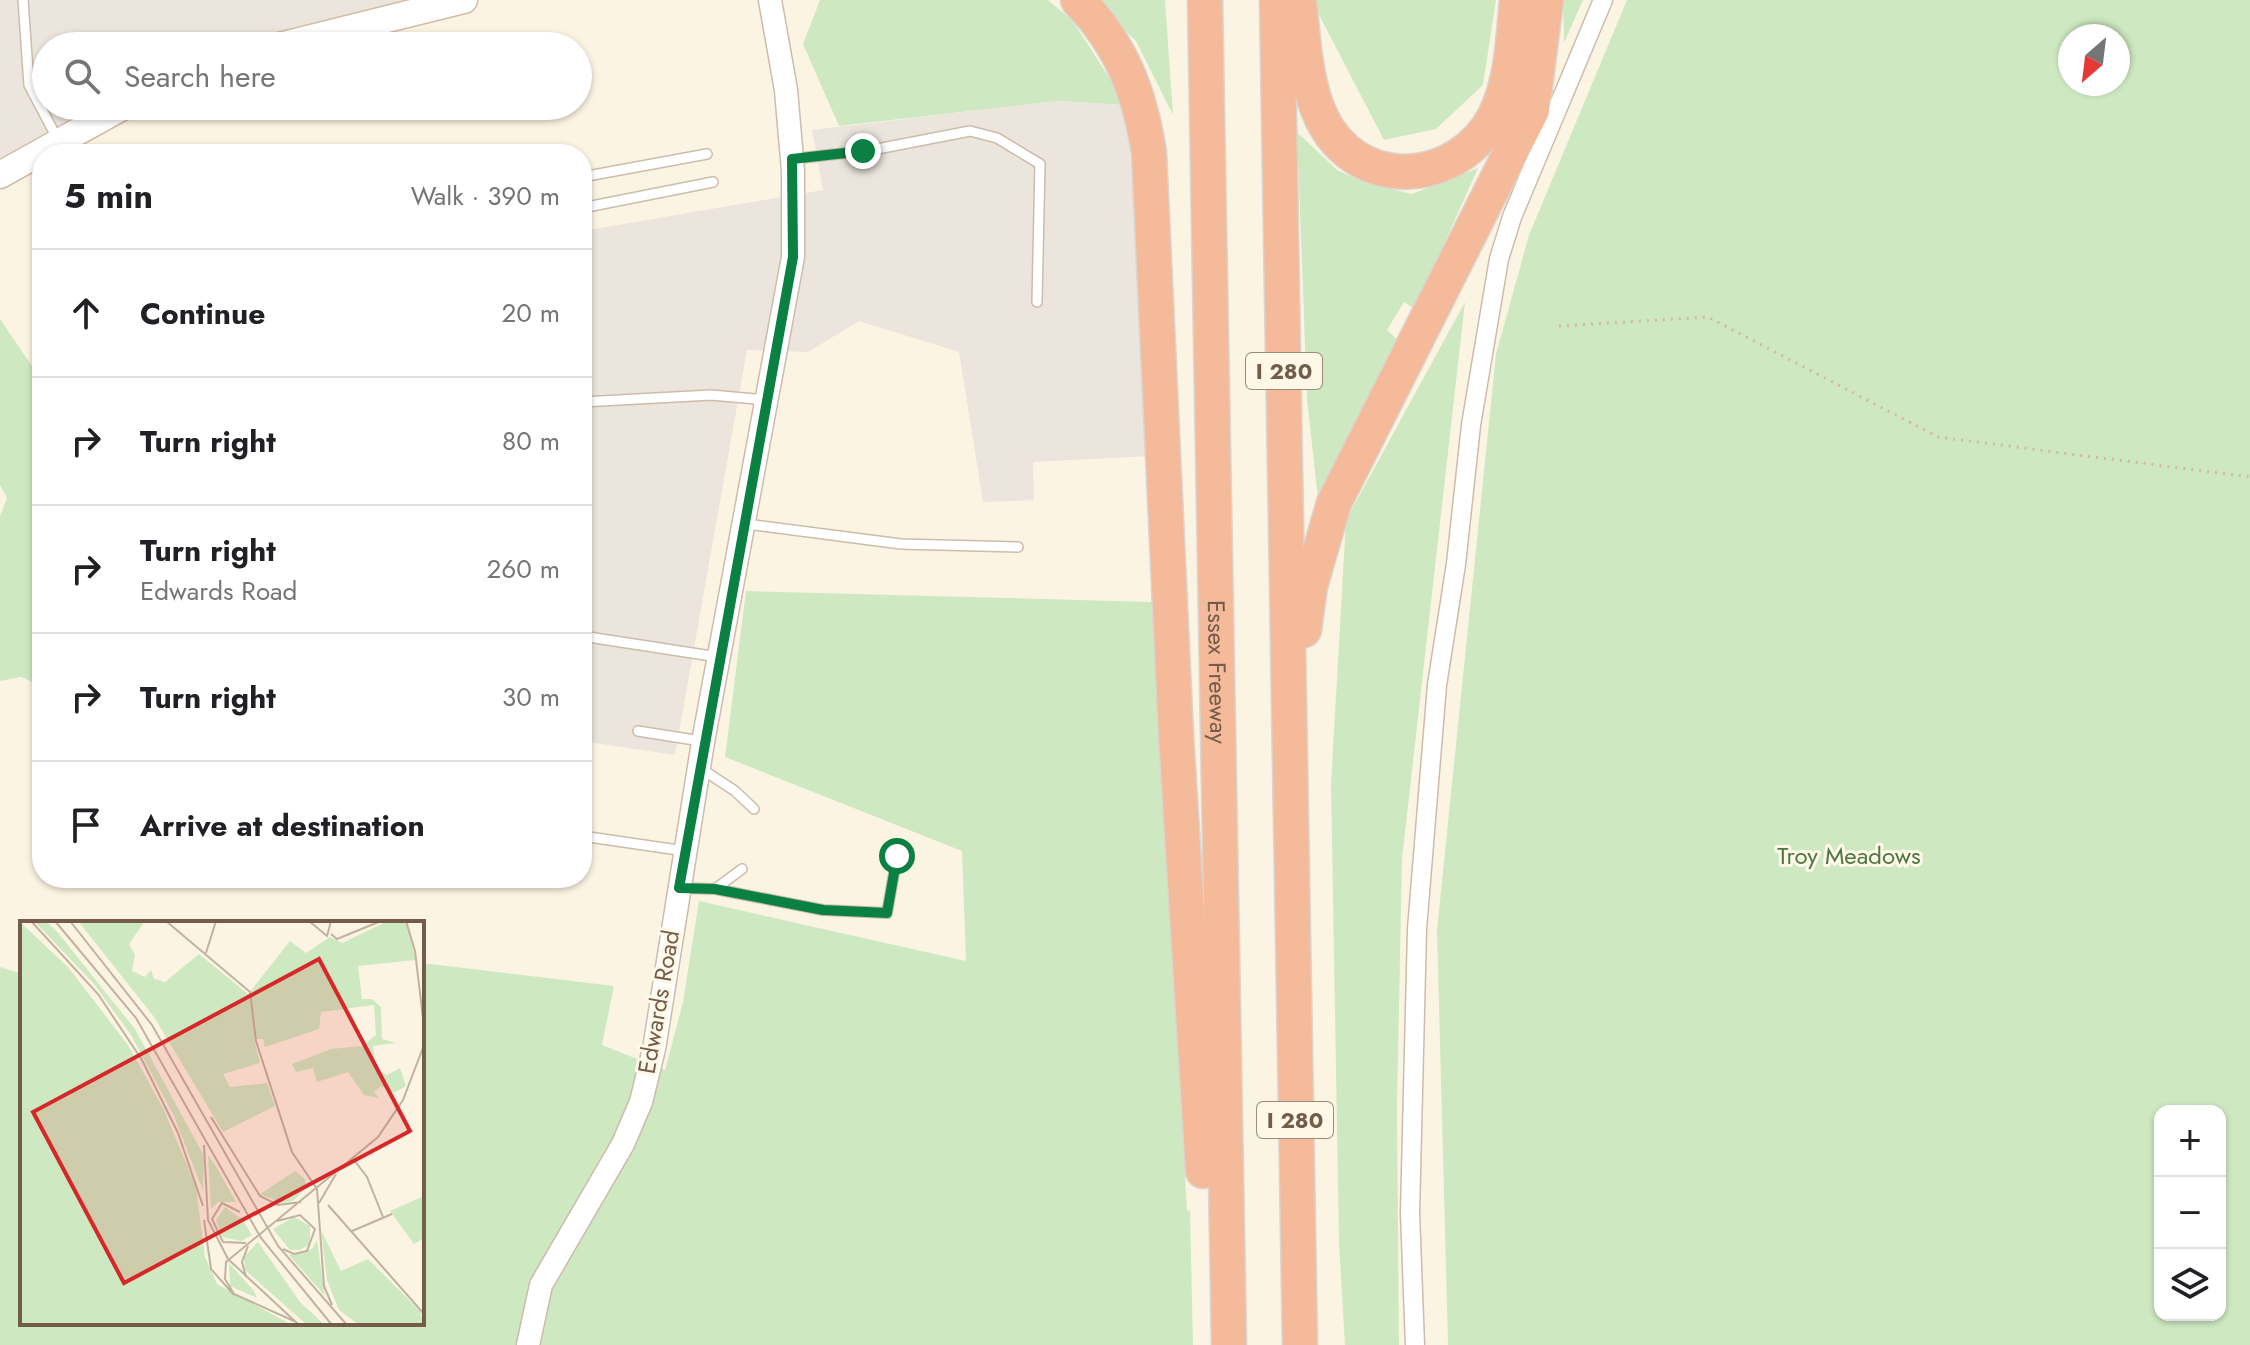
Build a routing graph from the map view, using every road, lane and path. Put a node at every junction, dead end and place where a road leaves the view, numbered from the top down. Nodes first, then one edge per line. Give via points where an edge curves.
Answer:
1 (23, 0) edge
2 (784, 0) edge
3 (1078, 0) edge
4 (1205, 0) edge
5 (1277, 0) edge
6 (1299, 0) edge
7 (1524, 0) edge
8 (1603, 0) edge
9 (447, 2) edge
10 (772, 10) edge
11 (332, 32) edge
12 (32, 91) edge
13 (47, 120) edge
14 (97, 120) edge
15 (58, 140) junction
16 (51, 144) edge
17 (707, 154) dead end
18 (32, 156) edge
19 (792, 159) junction
20 (0, 175) edge
21 (592, 175) edge
22 (713, 182) dead end
23 (592, 206) edge
24 (1037, 302) dead end
25 (1559, 326) dead end
26 (766, 400) junction
27 (592, 401) edge
28 (2250, 477) edge
29 (742, 524) junction
30 (1018, 547) dead end
31 (592, 638) edge
32 (718, 657) junction
33 (638, 731) dead end
34 (703, 742) junction
35 (1289, 742) junction
36 (699, 767) junction
37 (754, 809) dead end
38 (592, 837) edge
39 (685, 851) junction
40 (897, 856) dead end
41 (742, 869) dead end
42 (679, 888) junction
43 (715, 889) junction
44 (1225, 1252) junction
45 (528, 1345) edge
46 (1229, 1345) edge
47 (1300, 1345) edge
48 (1415, 1345) edge

1 - 12 lane
2 - 10 street, Edwards Road
3 - 44 highway via 1101,23 1122,57 1144,120 1149,153 1176,735 1207,1228
4 - 44 highway, Essex Freeway / I 280
5 - 35 highway, I 280
6 - 7 highway via 1313,95 1327,129 1348,153 1406,173 1445,166 1487,129 1500,105
7 - 35 highway via 1532,110 1329,517 1310,586
8 - 48 street via 1512,217 1479,362 1437,685 1417,929 1410,1198
9 - 11 main road
10 - 19 street, Edwards Road
13 - 15 lane
14 - 15 main road
15 - 16 main road
17 - 21 lane
18 - 20 main road
19 - 24 lane via 970,131 1013,147 1040,164
19 - 26 street, Edwards Road via 793,257
22 - 23 lane
25 - 28 path via 1708,317 1938,437
26 - 27 lane via 711,395
26 - 29 street, Edwards Road
29 - 30 lane via 901,544
29 - 32 street, Edwards Road
31 - 32 lane
32 - 34 street, Edwards Road
33 - 34 lane
34 - 36 street, Edwards Road
35 - 47 highway, I 280
36 - 37 lane
36 - 39 street, Edwards Road
38 - 39 lane
39 - 42 street, Edwards Road
40 - 43 lane via 887,913 823,910
41 - 43 lane
42 - 43 lane
42 - 45 street, Edwards Road via 641,1102 623,1144 541,1285
44 - 46 highway, Essex Freeway / I 280

